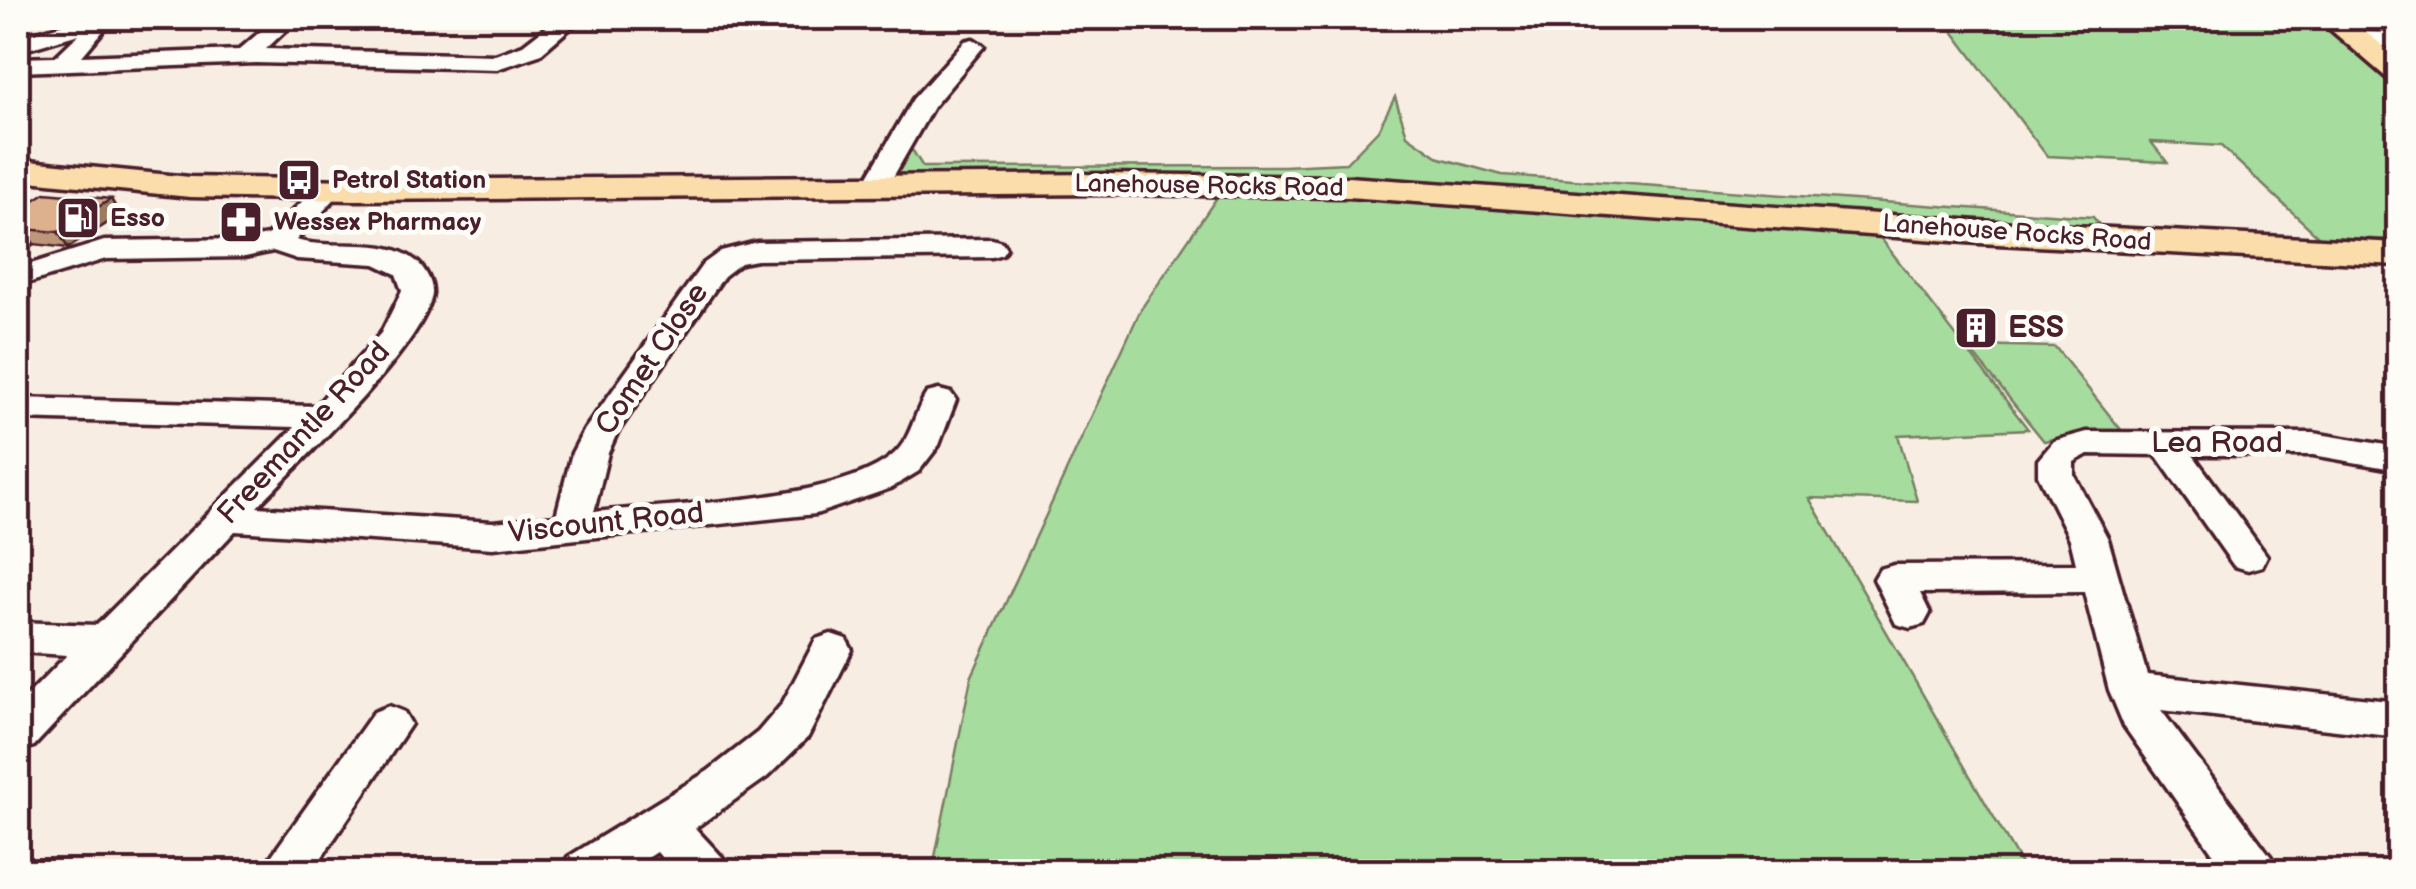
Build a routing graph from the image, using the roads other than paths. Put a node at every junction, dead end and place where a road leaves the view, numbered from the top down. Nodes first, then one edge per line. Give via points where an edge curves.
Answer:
1 (288, 18) edge
2 (571, 18) edge
3 (2331, 18) edge
4 (91, 22) edge
5 (2357, 38) junction
6 (2398, 40) edge
7 (18, 46) edge
8 (973, 46) dead end
9 (245, 56) junction
10 (59, 65) junction
11 (18, 66) edge
12 (2398, 72) edge
13 (18, 170) edge
14 (876, 186) junction
15 (331, 189) junction
16 (280, 241) junction
17 (992, 248) dead end
18 (907, 250) junction
19 (2398, 254) edge
20 (18, 277) edge
21 (897, 283) dead end
22 (939, 400) dead end
23 (18, 408) edge
24 (323, 416) junction
25 (2166, 443) junction
26 (2398, 458) edge
27 (226, 518) junction
28 (572, 526) junction
29 (2248, 556) dead end
30 (2100, 578) junction
31 (1910, 613) dead end
32 (18, 637) edge
33 (106, 641) junction
34 (831, 650) dead end
35 (2130, 690) junction
36 (2398, 719) edge
37 (389, 724) dead end
38 (18, 733) edge
39 (660, 822) junction
40 (284, 872) edge
41 (585, 872) edge
42 (705, 872) edge
43 (2254, 872) edge

1 - 9 street
2 - 9 street via 531,50 496,62
3 - 5 main road
4 - 7 street
4 - 10 street via 91,35
5 - 6 street
5 - 12 main road
8 - 14 street via 922,104
9 - 10 street
10 - 11 street
13 - 15 main road, Lanehouse Rocks Road via 190,187
14 - 15 main road, Lanehouse Rocks Road
14 - 19 main road, Lanehouse Rocks Road via 1348,187
15 - 16 street
16 - 20 street via 244,248 104,250
16 - 24 street, Freemantle Road via 296,250 386,259 415,280 416,298 405,320
17 - 18 street, Comet Close
18 - 21 street
18 - 28 street, Comet Close via 757,251 721,263 600,432
22 - 28 street, Viscount Road via 922,446 906,463 832,498
23 - 24 street
24 - 27 street, Freemantle Road
25 - 26 street, Lea Road via 2313,444
25 - 29 street
25 - 30 street, Lea Road via 2075,445 2056,460 2056,475
27 - 28 street, Viscount Road via 474,534
27 - 33 street, Freemantle Road
30 - 31 street via 1894,579
30 - 35 street
32 - 33 street
33 - 38 street, Freemantle Road
34 - 39 street via 780,739
35 - 36 street
35 - 43 street via 2158,745
37 - 40 street
39 - 41 street
39 - 42 street

